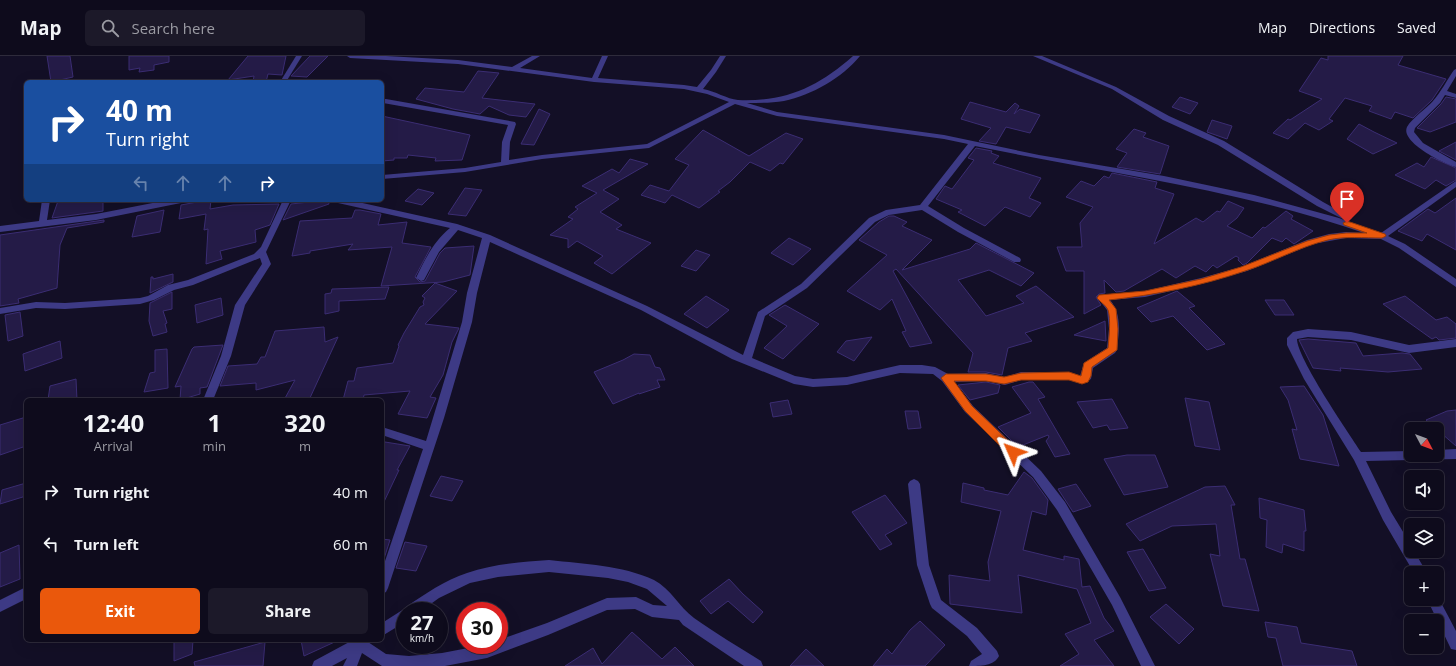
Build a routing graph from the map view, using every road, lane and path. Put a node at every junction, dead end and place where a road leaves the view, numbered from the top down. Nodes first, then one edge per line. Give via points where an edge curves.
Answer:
1 (299, 56) edge
2 (350, 56) edge
3 (537, 56) edge
4 (605, 56) edge
5 (723, 56) edge
6 (857, 56) edge
7 (1036, 56) edge
8 (421, 58) edge
9 (514, 68) junction
10 (1456, 71) edge
11 (284, 80) edge
12 (594, 80) junction
13 (699, 89) junction
14 (1442, 92) junction
15 (1456, 96) edge
16 (386, 101) dead end
17 (734, 102) junction
18 (972, 143) junction
19 (505, 162) junction
20 (1456, 165) edge
21 (384, 177) edge
22 (1456, 183) edge
23 (46, 202) edge
24 (171, 202) edge
25 (286, 202) edge
26 (347, 202) edge
27 (923, 207) junction
28 (43, 222) junction
29 (457, 227) junction
30 (0, 228) edge
31 (1382, 236) junction
32 (487, 237) junction
33 (262, 252) junction
34 (1017, 260) dead end
35 (421, 278) dead end
36 (1456, 284) edge
37 (0, 311) edge
38 (1456, 343) edge
39 (746, 360) junction
40 (946, 378) junction
41 (209, 398) edge
42 (384, 432) edge
43 (429, 447) junction
44 (1456, 454) edge
45 (1358, 457) junction
46 (914, 484) dead end
47 (1417, 566) edge
48 (384, 582) edge
49 (24, 594) edge
50 (423, 602) edge
51 (0, 606) edge
52 (1437, 606) edge
53 (682, 614) junction
54 (396, 620) edge
55 (384, 627) edge
56 (362, 642) edge
57 (1456, 644) edge
58 (319, 666) edge
59 (350, 666) edge
60 (756, 666) edge
61 (976, 666) edge
62 (1148, 666) edge

1 - 11 street
2 - 8 street
3 - 9 street
4 - 12 street
5 - 13 street
6 - 17 street via 825,81 798,95 782,99
7 - 31 street via 1114,88 1166,118 1221,143 1320,204
8 - 9 street
9 - 12 street
10 - 14 street
12 - 13 street
13 - 17 street
14 - 15 street
14 - 20 street via 1437,101 1411,127 1410,136
16 - 19 street via 512,124 506,142
17 - 18 street via 777,114
17 - 19 street via 649,146
18 - 27 street
18 - 31 street via 1046,159 1203,186 1336,220
19 - 21 street via 465,170
22 - 31 street
23 - 28 street
24 - 28 street via 96,217
25 - 33 street
26 - 29 street
27 - 34 street
27 - 39 street via 911,211 890,210 882,213 804,286 762,314
28 - 30 street
29 - 32 street
29 - 35 street via 432,254
31 - 36 street via 1402,246
31 - 40 street via 1329,237 1201,282 1145,294 1102,298 1112,309 1112,350 1088,366 1086,376 1082,380 1069,376 1021,376 1004,381 986,378
32 - 39 street via 644,308
32 - 43 street via 467,322
33 - 37 street via 240,263 190,283 171,287 140,301 65,306 36,305
33 - 41 street via 267,264 240,305 226,356
38 - 45 street via 1409,348 1333,334 1308,333 1292,338 1292,345 1308,376
39 - 40 street via 794,380 814,383 847,381 900,369 935,371
40 - 62 street via 969,409 1037,474 1061,506 1116,601
42 - 43 street
43 - 48 street
44 - 45 street
45 - 47 street
46 - 61 street via 923,564 936,604 972,632 992,656
49 - 51 street
50 - 53 street via 468,578 498,571 549,566 630,576 651,585 669,599
52 - 57 street
53 - 56 street via 652,611 636,603 607,604 487,651 442,660 409,663 384,660
53 - 60 street via 688,621
54 - 55 street
56 - 58 street
56 - 59 street

